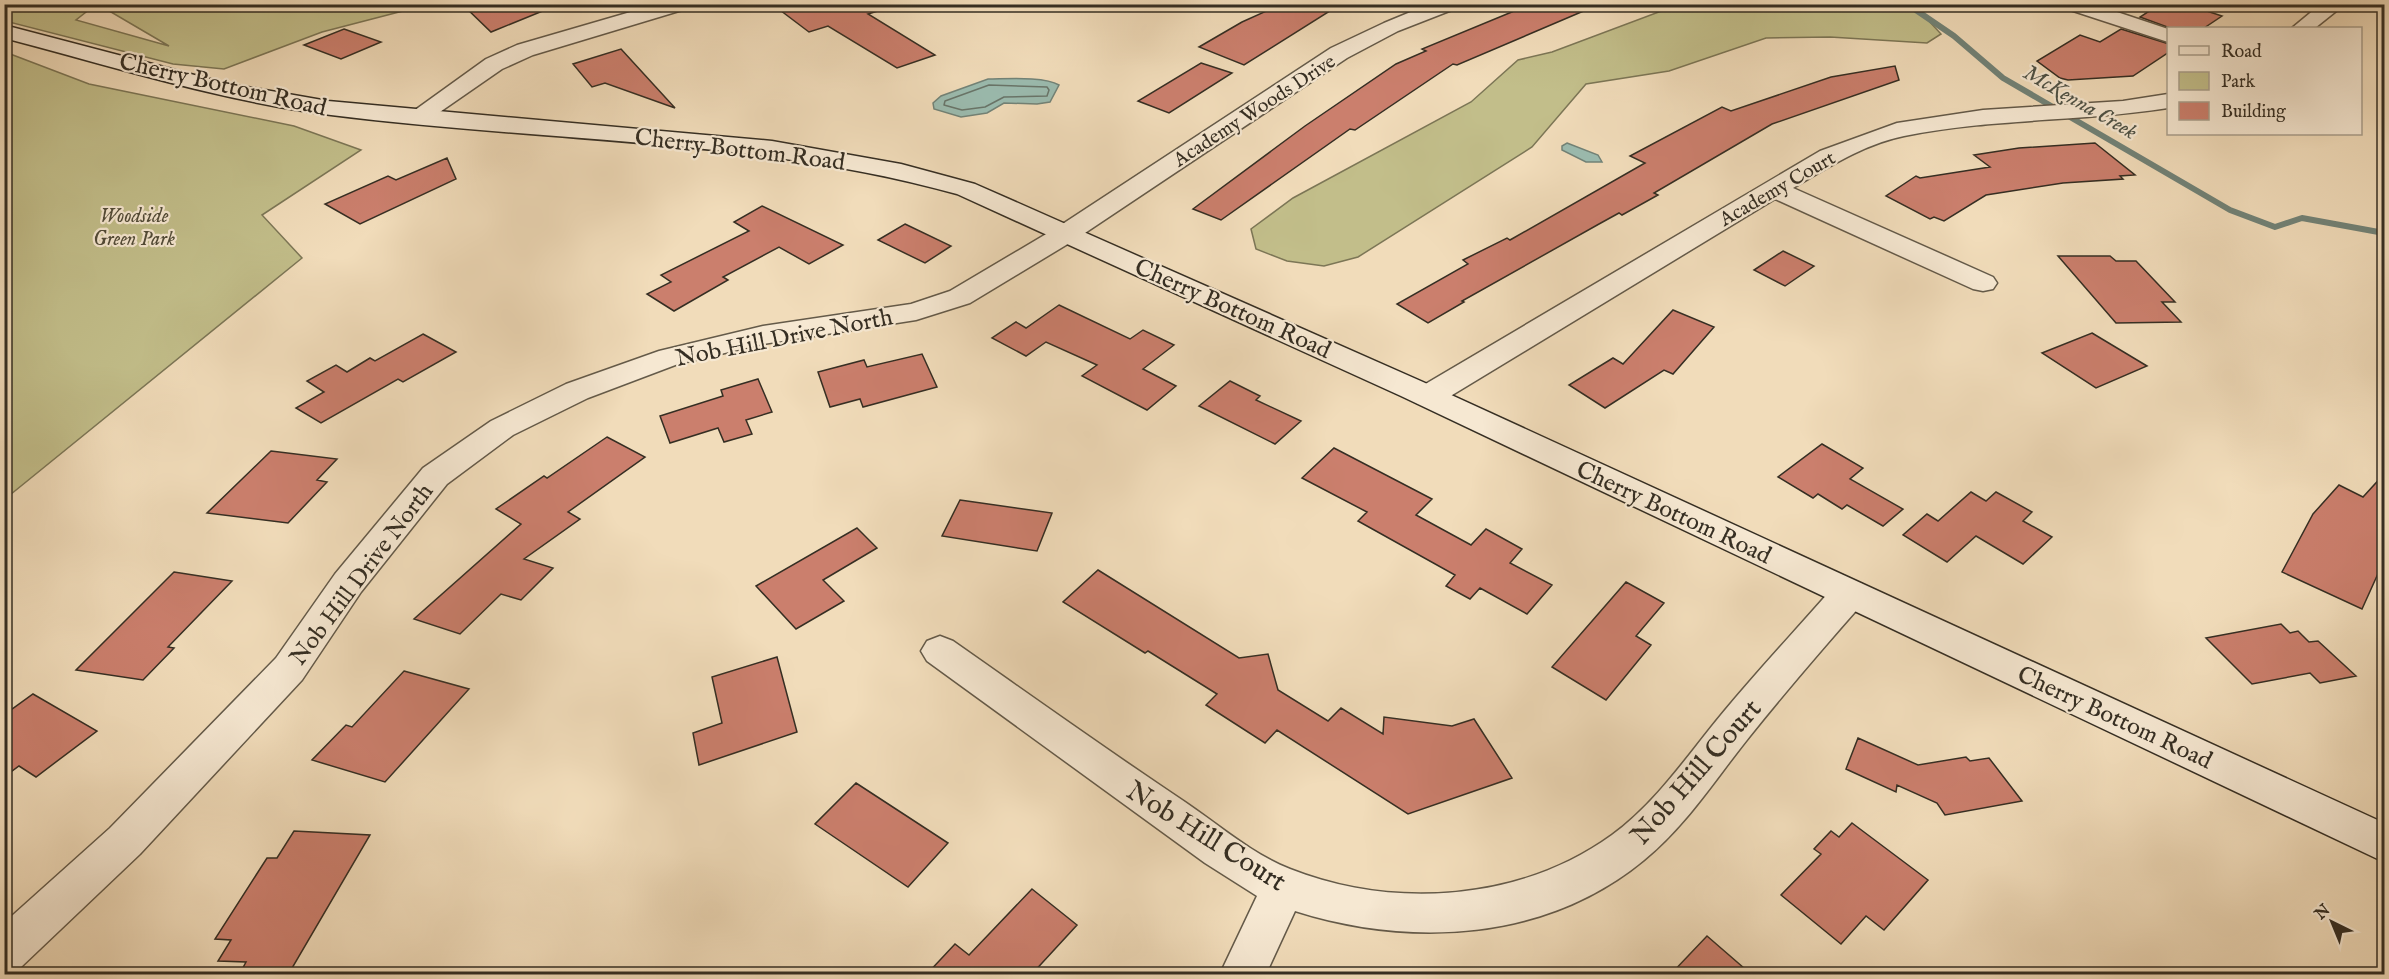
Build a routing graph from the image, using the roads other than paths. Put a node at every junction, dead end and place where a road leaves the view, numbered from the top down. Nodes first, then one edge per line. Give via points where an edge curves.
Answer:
1 (682, 4) edge
2 (1450, 4) edge
3 (2071, 4) edge
4 (2335, 4) edge
5 (2303, 27) edge
6 (4, 31) edge
7 (2167, 35) edge
8 (2167, 101) edge
9 (416, 118) junction
10 (1773, 189) junction
11 (1067, 233) junction
12 (1983, 283) dead end
13 (1428, 396) junction
14 (1849, 594) junction
15 (940, 651) dead end
16 (2385, 843) edge
17 (1284, 887) junction
18 (4, 953) edge
19 (1243, 975) edge

1 - 9 street via 525,50 494,64
2 - 11 street, Academy Woods Drive via 1346,49
3 - 7 street
4 - 5 street
6 - 9 street, Cherry Bottom Road via 224,89 328,108
8 - 10 street, Academy Court via 1983,117 1897,130 1829,156
9 - 11 street, Cherry Bottom Road via 772,148 901,171 955,186
10 - 12 street
10 - 13 street, Academy Court
11 - 13 street, Cherry Bottom Road
11 - 18 street, Nob Hill Drive North via 960,297 916,312 763,335 669,357 577,392 502,428 435,476 348,583 290,669 125,841
13 - 14 street, Cherry Bottom Road
14 - 16 street, Cherry Bottom Road
14 - 17 street, Nob Hill Court via 1671,807 1628,847 1581,881 1514,905 1448,913 1389,913 1326,901
15 - 17 street, Nob Hill Court via 1127,785 1249,868
17 - 19 street

